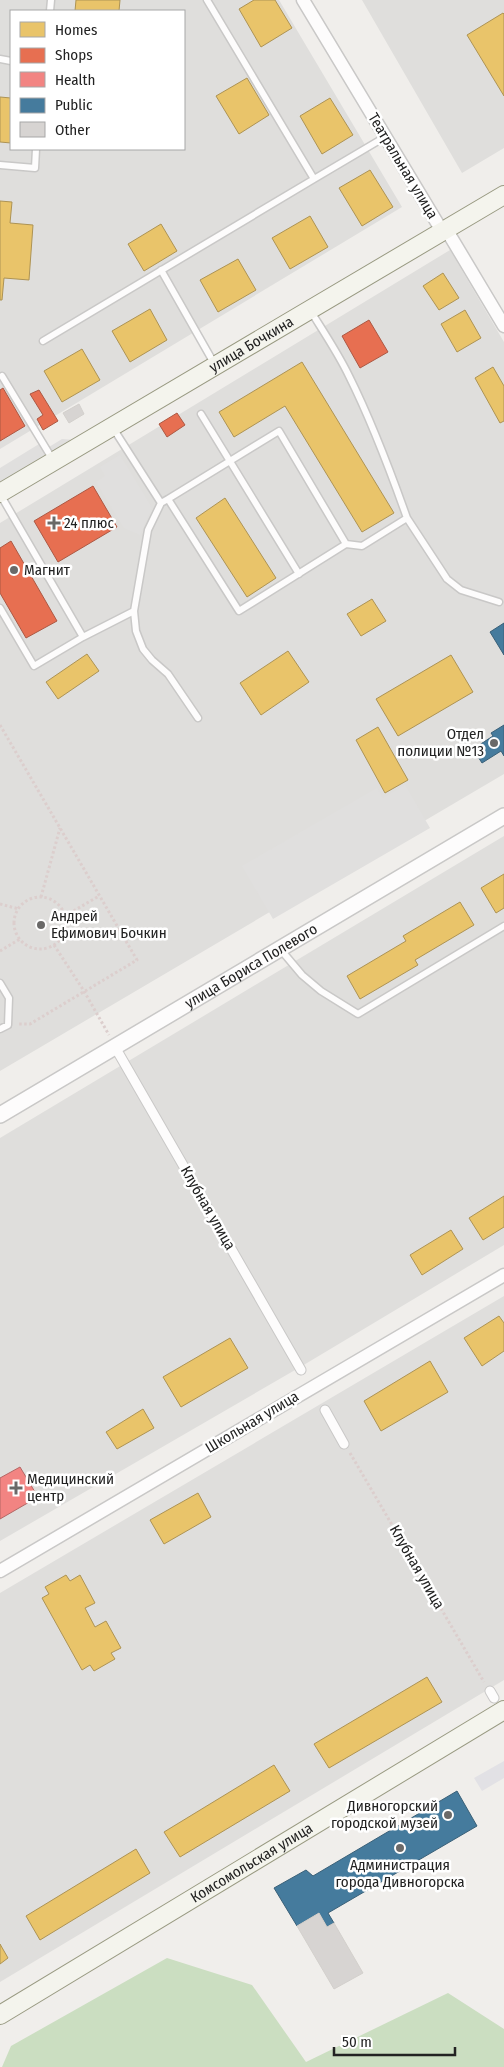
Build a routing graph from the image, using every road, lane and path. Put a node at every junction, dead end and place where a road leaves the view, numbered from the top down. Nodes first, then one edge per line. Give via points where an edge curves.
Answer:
1 (208, 0) edge
2 (303, 0) edge
3 (385, 137) junction
4 (36, 150) edge
5 (0, 165) edge
6 (314, 179) junction
7 (504, 195) edge
8 (444, 230) junction
9 (162, 270) junction
10 (310, 309) junction
11 (504, 326) edge
12 (42, 341) dead end
13 (216, 365) junction
14 (2, 376) dead end
15 (201, 414) dead end
16 (112, 426) junction
17 (53, 461) junction
18 (229, 461) junction
19 (0, 494) edge
20 (168, 498) junction
21 (161, 503) junction
22 (407, 518) junction
23 (346, 544) junction
24 (298, 574) junction
25 (499, 602) dead end
26 (0, 608) edge
27 (134, 612) junction
28 (83, 637) junction
29 (198, 718) dead end
30 (0, 725) edge
31 (504, 816) edge
32 (60, 828) junction
33 (100, 896) junction
34 (41, 897) junction
35 (0, 904) edge
36 (19, 909) junction
37 (65, 916) junction
38 (504, 926) edge
39 (20, 939) junction
40 (54, 945) junction
41 (280, 949) junction
42 (0, 951) edge
43 (0, 983) edge
44 (84, 991) junction
45 (8, 1025) junction
46 (0, 1029) edge
47 (115, 1046) junction
48 (0, 1115) edge
49 (504, 1275) edge
50 (301, 1370) dead end
51 (325, 1410) dead end
52 (344, 1444) joint
53 (0, 1571) edge
54 (496, 1700) edge
55 (0, 2015) edge

1 - 6 lane
2 - 3 street, Театральная улица
3 - 6 lane
3 - 8 street, Театральная улица
4 - 5 lane via 35,168
6 - 9 lane
7 - 8 main road, улица Бочкина
8 - 10 main road, улица Бочкина
8 - 11 street, Театральная улица
9 - 12 lane
9 - 13 lane
10 - 13 main road, улица Бочкина
10 - 22 lane via 367,414
13 - 16 main road, улица Бочкина
14 - 17 lane
15 - 18 lane
16 - 17 main road, улица Бочкина
16 - 21 lane
17 - 19 main road, улица Бочкина
18 - 20 lane
18 - 23 lane via 279,431
18 - 24 lane
19 - 28 lane
20 - 21 lane
20 - 24 lane via 239,611
21 - 27 lane via 148,530
22 - 23 lane via 362,546
22 - 25 lane via 447,579 461,590
23 - 24 lane
26 - 28 lane via 34,666
27 - 28 lane
27 - 29 lane via 136,631 143,649 168,674
30 - 32 path
31 - 41 street, улица Бориса Полевого
32 - 33 path
32 - 34 path
33 - 37 path
33 - 44 path via 137,960
34 - 36 path via 25,902
34 - 37 path via 56,902
35 - 36 path
36 - 39 path via 15,921
37 - 40 path via 64,932
38 - 41 lane via 358,1014 321,991
39 - 40 path via 32,948
39 - 42 path
40 - 44 path
41 - 47 street, улица Бориса Полевого
43 - 45 lane via 9,998
44 - 45 path via 30,1024
44 - 47 path
45 - 46 lane
47 - 48 street, улица Бориса Полевого
47 - 50 street, Клубная улица
49 - 53 street, Школьная улица
51 - 52 street
52 - 54 path, Клубная улица
54 - 55 main road, Комсомольская улица

